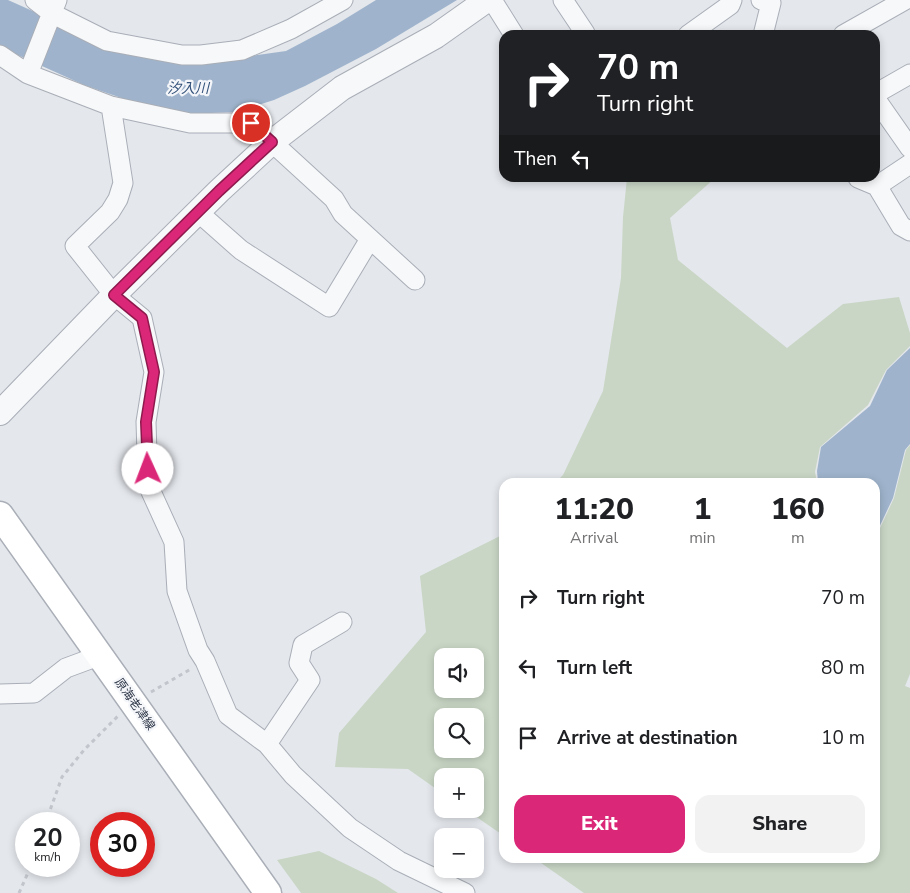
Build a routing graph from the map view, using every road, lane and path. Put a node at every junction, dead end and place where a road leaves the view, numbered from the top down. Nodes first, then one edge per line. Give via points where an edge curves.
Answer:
1 (35, 0) edge
2 (343, 0) edge
3 (487, 0) edge
4 (492, 0) edge
5 (563, 0) edge
6 (732, 0) edge
7 (761, 0) edge
8 (905, 0) edge
9 (54, 10) edge
10 (511, 30) edge
11 (583, 30) edge
12 (695, 30) edge
13 (764, 30) edge
14 (851, 30) edge
15 (0, 55) edge
16 (28, 74) junction
17 (910, 74) edge
18 (880, 91) edge
19 (880, 105) edge
20 (111, 106) junction
21 (272, 142) junction
22 (910, 148) edge
23 (910, 164) edge
24 (868, 182) edge
25 (877, 186) junction
26 (198, 212) junction
27 (910, 231) edge
28 (370, 239) junction
29 (415, 280) dead end
30 (114, 295) junction
31 (0, 413) edge
32 (0, 515) edge
33 (342, 622) dead end
34 (101, 655) junction
35 (205, 661) junction
36 (0, 694) edge
37 (134, 702) junction
38 (268, 744) junction
39 (49, 812) edge
40 (26, 877) edge
41 (19, 893) edge
42 (268, 893) edge
43 (465, 893) edge

1 - 9 street
2 - 9 street via 291,29 242,50 201,55 160,52 107,41
3 - 21 street via 436,36 342,88
4 - 10 street
5 - 11 street
6 - 12 street via 730,5
7 - 13 street via 771,3
8 - 14 street
9 - 16 street
15 - 16 street
16 - 20 street
17 - 18 street
19 - 22 street
20 - 21 street via 190,123 251,123
20 - 30 street via 123,183 110,212 74,246
21 - 26 street
21 - 28 street via 334,199 343,214
23 - 25 street
24 - 25 street
25 - 27 street via 901,226
26 - 28 street via 241,250 329,307
26 - 30 street
28 - 29 street
30 - 31 street
30 - 35 street via 142,318 154,372 146,422 148,485 174,542 178,591 198,650
32 - 34 main road, 原海老津線
33 - 38 street via 303,645 299,663 310,680
34 - 36 street via 66,668 34,693
34 - 37 main road, 原海老津線
35 - 37 path
35 - 38 street via 228,716
37 - 39 path via 105,728 62,777
37 - 42 main road, 原海老津線
38 - 43 street via 293,775 350,828 399,861
40 - 41 path

